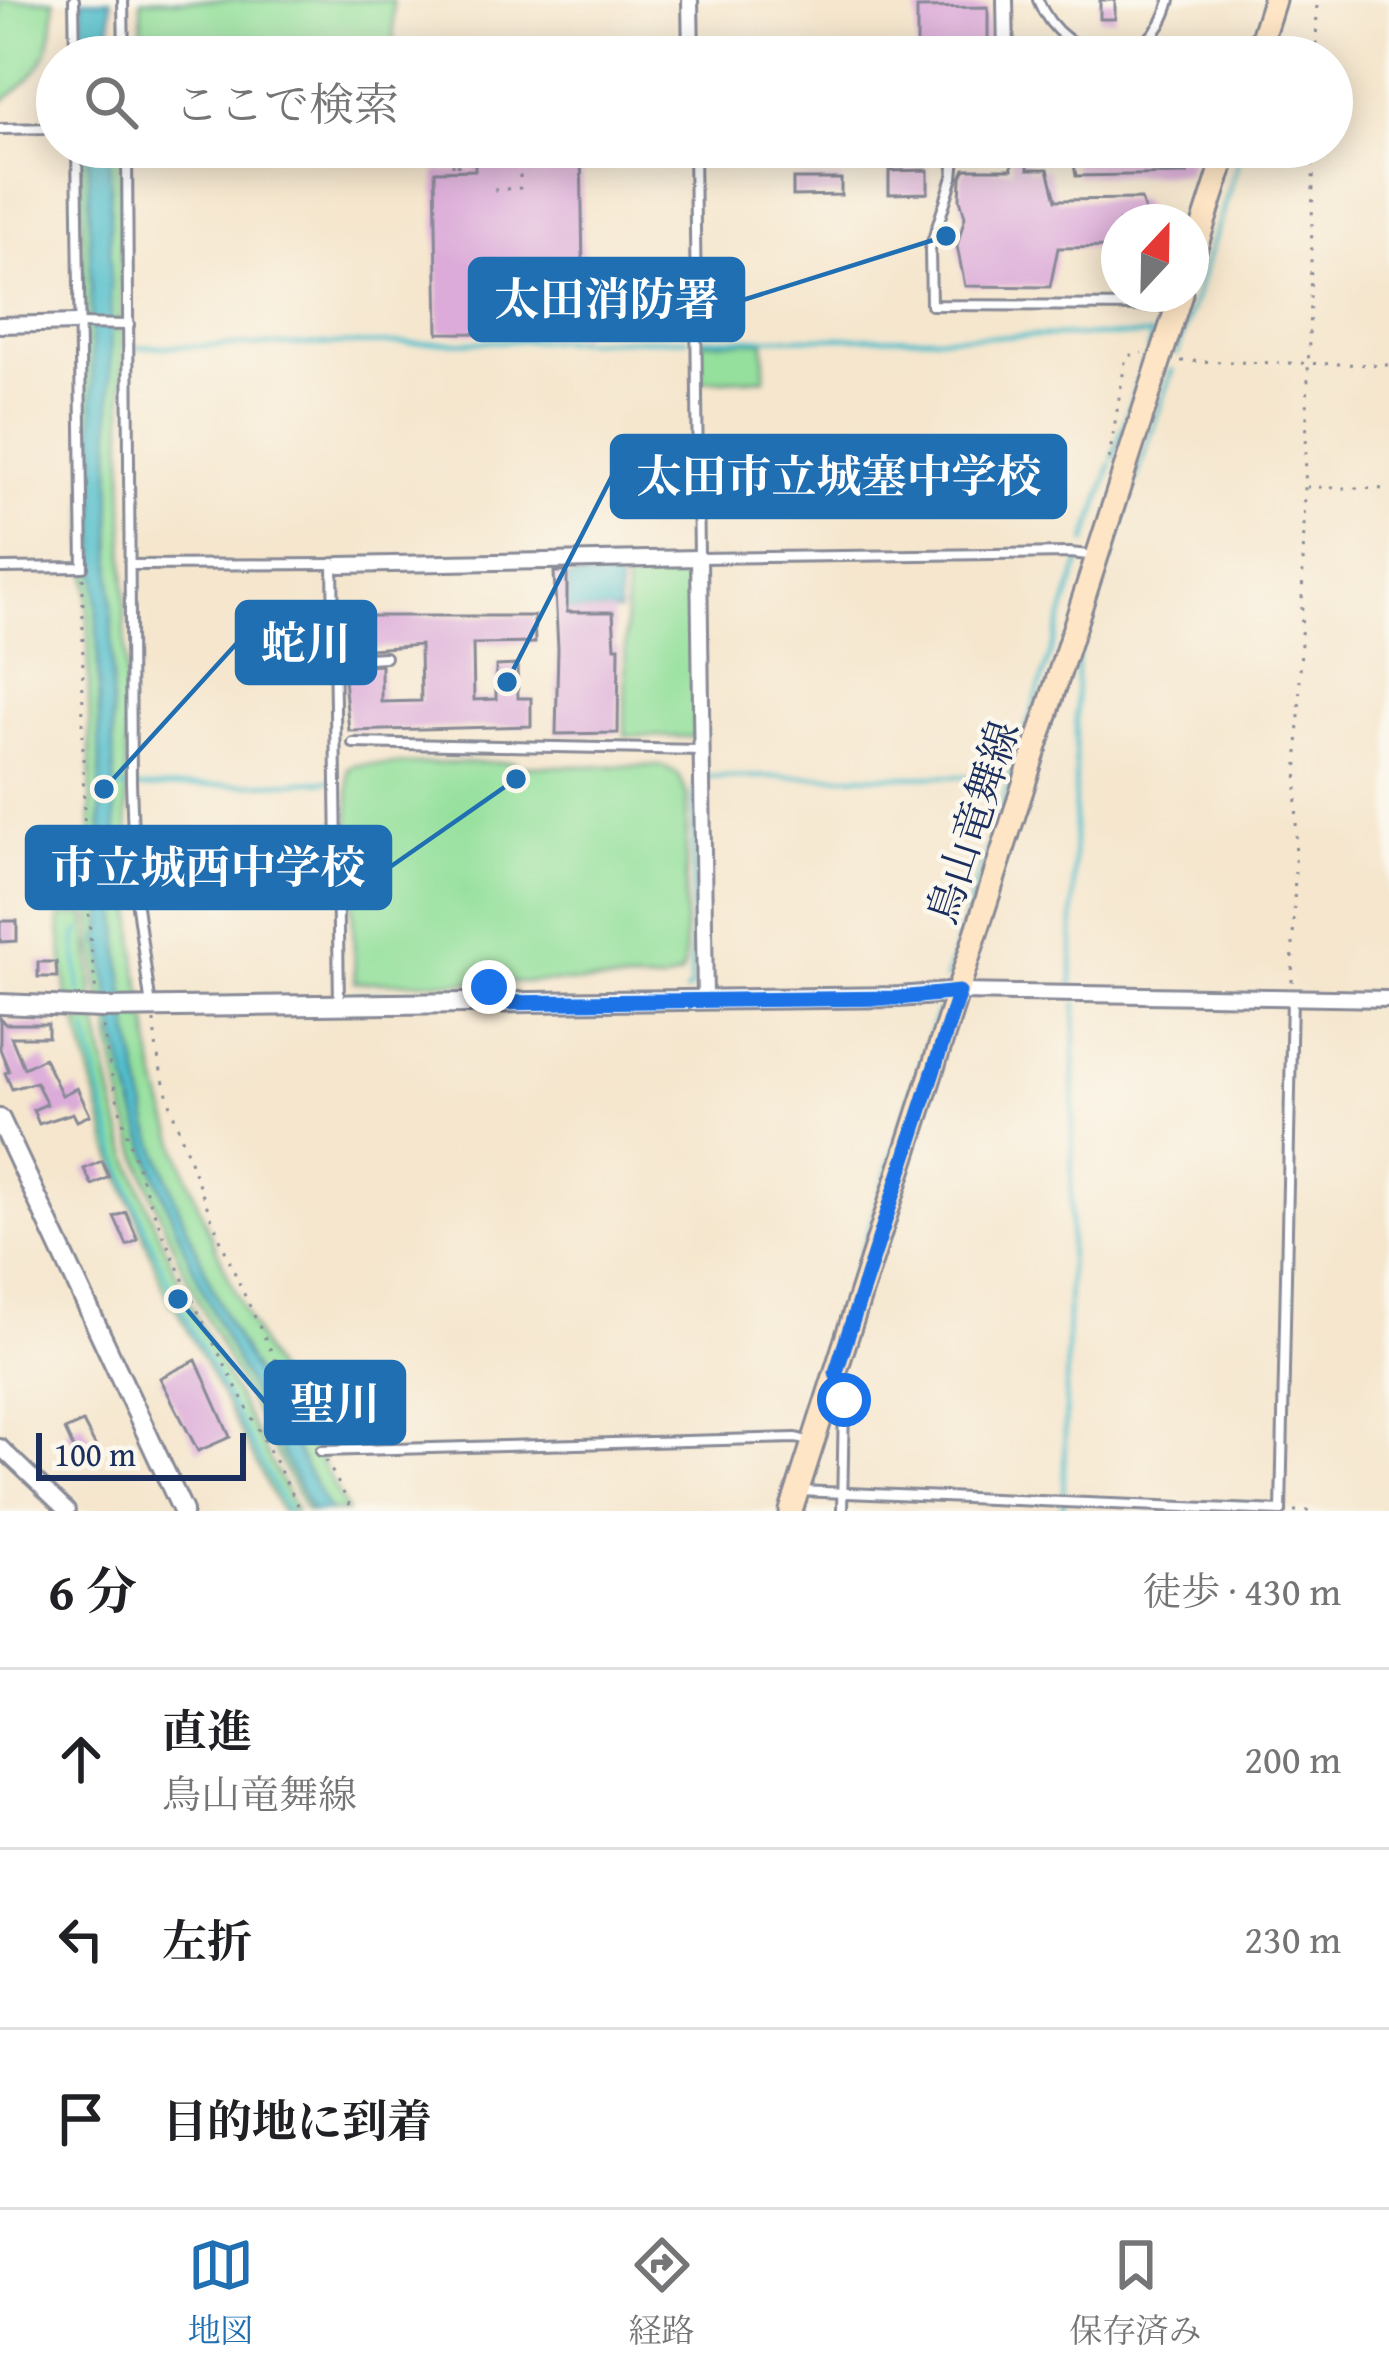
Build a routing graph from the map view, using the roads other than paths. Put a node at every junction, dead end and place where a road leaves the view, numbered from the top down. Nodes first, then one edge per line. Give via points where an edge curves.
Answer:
1 (74, 0) edge
2 (122, 0) edge
3 (690, 0) edge
4 (1005, 0) edge
5 (1038, 0) edge
6 (1170, 0) edge
7 (1274, 0) edge
8 (75, 36) edge
9 (123, 36) edge
10 (691, 36) edge
11 (1006, 36) edge
12 (1065, 36) edge
13 (1151, 36) edge
14 (1263, 36) edge
15 (36, 128) edge
16 (0, 129) edge
17 (77, 168) edge
18 (127, 168) edge
19 (694, 168) edge
20 (954, 168) edge
21 (1221, 168) edge
22 (1209, 207) edge
23 (1101, 306) edge
24 (1176, 312) edge
25 (79, 324) junction
26 (0, 325) edge
27 (127, 325) junction
28 (1098, 556) junction
29 (699, 558) junction
30 (337, 564) junction
31 (132, 566) junction
32 (0, 568) edge
33 (386, 657) dead end
34 (334, 660) junction
35 (353, 743) dead end
36 (701, 750) junction
37 (489, 975) dead end
38 (959, 992) junction
39 (489, 996) junction
40 (1292, 996) junction
41 (1389, 998) edge
42 (704, 1000) junction
43 (0, 1004) edge
44 (339, 1004) junction
45 (148, 1008) junction
46 (0, 1119) edge
47 (7, 1156) edge
48 (836, 1372) junction
49 (812, 1443) junction
50 (0, 1447) edge
51 (321, 1451) road end
52 (843, 1495) junction
53 (794, 1501) edge
54 (67, 1511) edge
55 (183, 1511) edge
56 (842, 1511) edge
57 (1281, 1511) edge

1 - 8 lane
2 - 9 lane
3 - 10 street
4 - 11 street
5 - 12 lane
6 - 13 lane
7 - 14 main road
15 - 16 lane
17 - 25 lane
18 - 27 lane
19 - 29 lane
20 - 23 lane via 930,249 931,305
21 - 22 main road
24 - 28 main road, 鳥山竜舞線
25 - 26 street
25 - 27 lane
25 - 32 lane via 83,567
27 - 31 lane
28 - 29 lane
28 - 38 main road, 鳥山竜舞線
29 - 30 street
29 - 36 street
30 - 31 lane
30 - 34 lane
31 - 45 lane via 135,892
33 - 34 lane
34 - 44 lane
35 - 36 lane
36 - 42 street
37 - 39 lane
38 - 40 street
38 - 42 street
38 - 48 main road, 鳥山竜舞線
39 - 42 street
39 - 44 street
40 - 41 street
40 - 57 lane
43 - 45 street
44 - 45 street
46 - 47 street
47 - 55 street
48 - 49 main road, 鳥山竜舞線
48 - 52 lane via 844,1400
49 - 51 lane
49 - 53 main road, 鳥山竜舞線
50 - 54 street
52 - 53 lane
52 - 56 lane
52 - 57 lane

